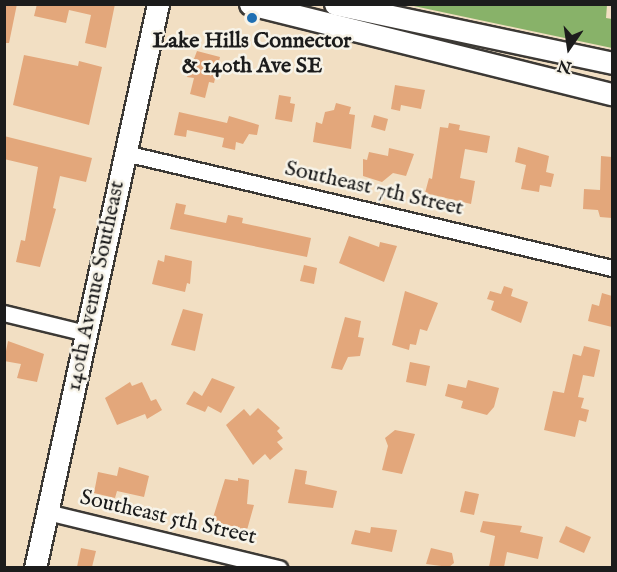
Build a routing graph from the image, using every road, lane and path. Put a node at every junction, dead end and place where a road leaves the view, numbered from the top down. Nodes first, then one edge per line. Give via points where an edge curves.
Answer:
1 (158, 4) edge
2 (250, 4) edge
3 (335, 4) edge
4 (612, 63) edge
5 (612, 94) edge
6 (125, 153) junction
7 (612, 268) edge
8 (4, 313) edge
9 (86, 333) junction
10 (47, 512) junction
11 (34, 567) edge
12 (279, 567) edge

1 - 6 main road, 140th Avenue Southeast
2 - 5 main road
3 - 4 main road
6 - 7 street, Southeast 7th Street
6 - 9 main road, 140th Avenue Southeast
8 - 9 street
9 - 10 main road, 140th Avenue Southeast
10 - 11 main road, 140th Avenue Southeast
10 - 12 street, Southeast 5th Street

